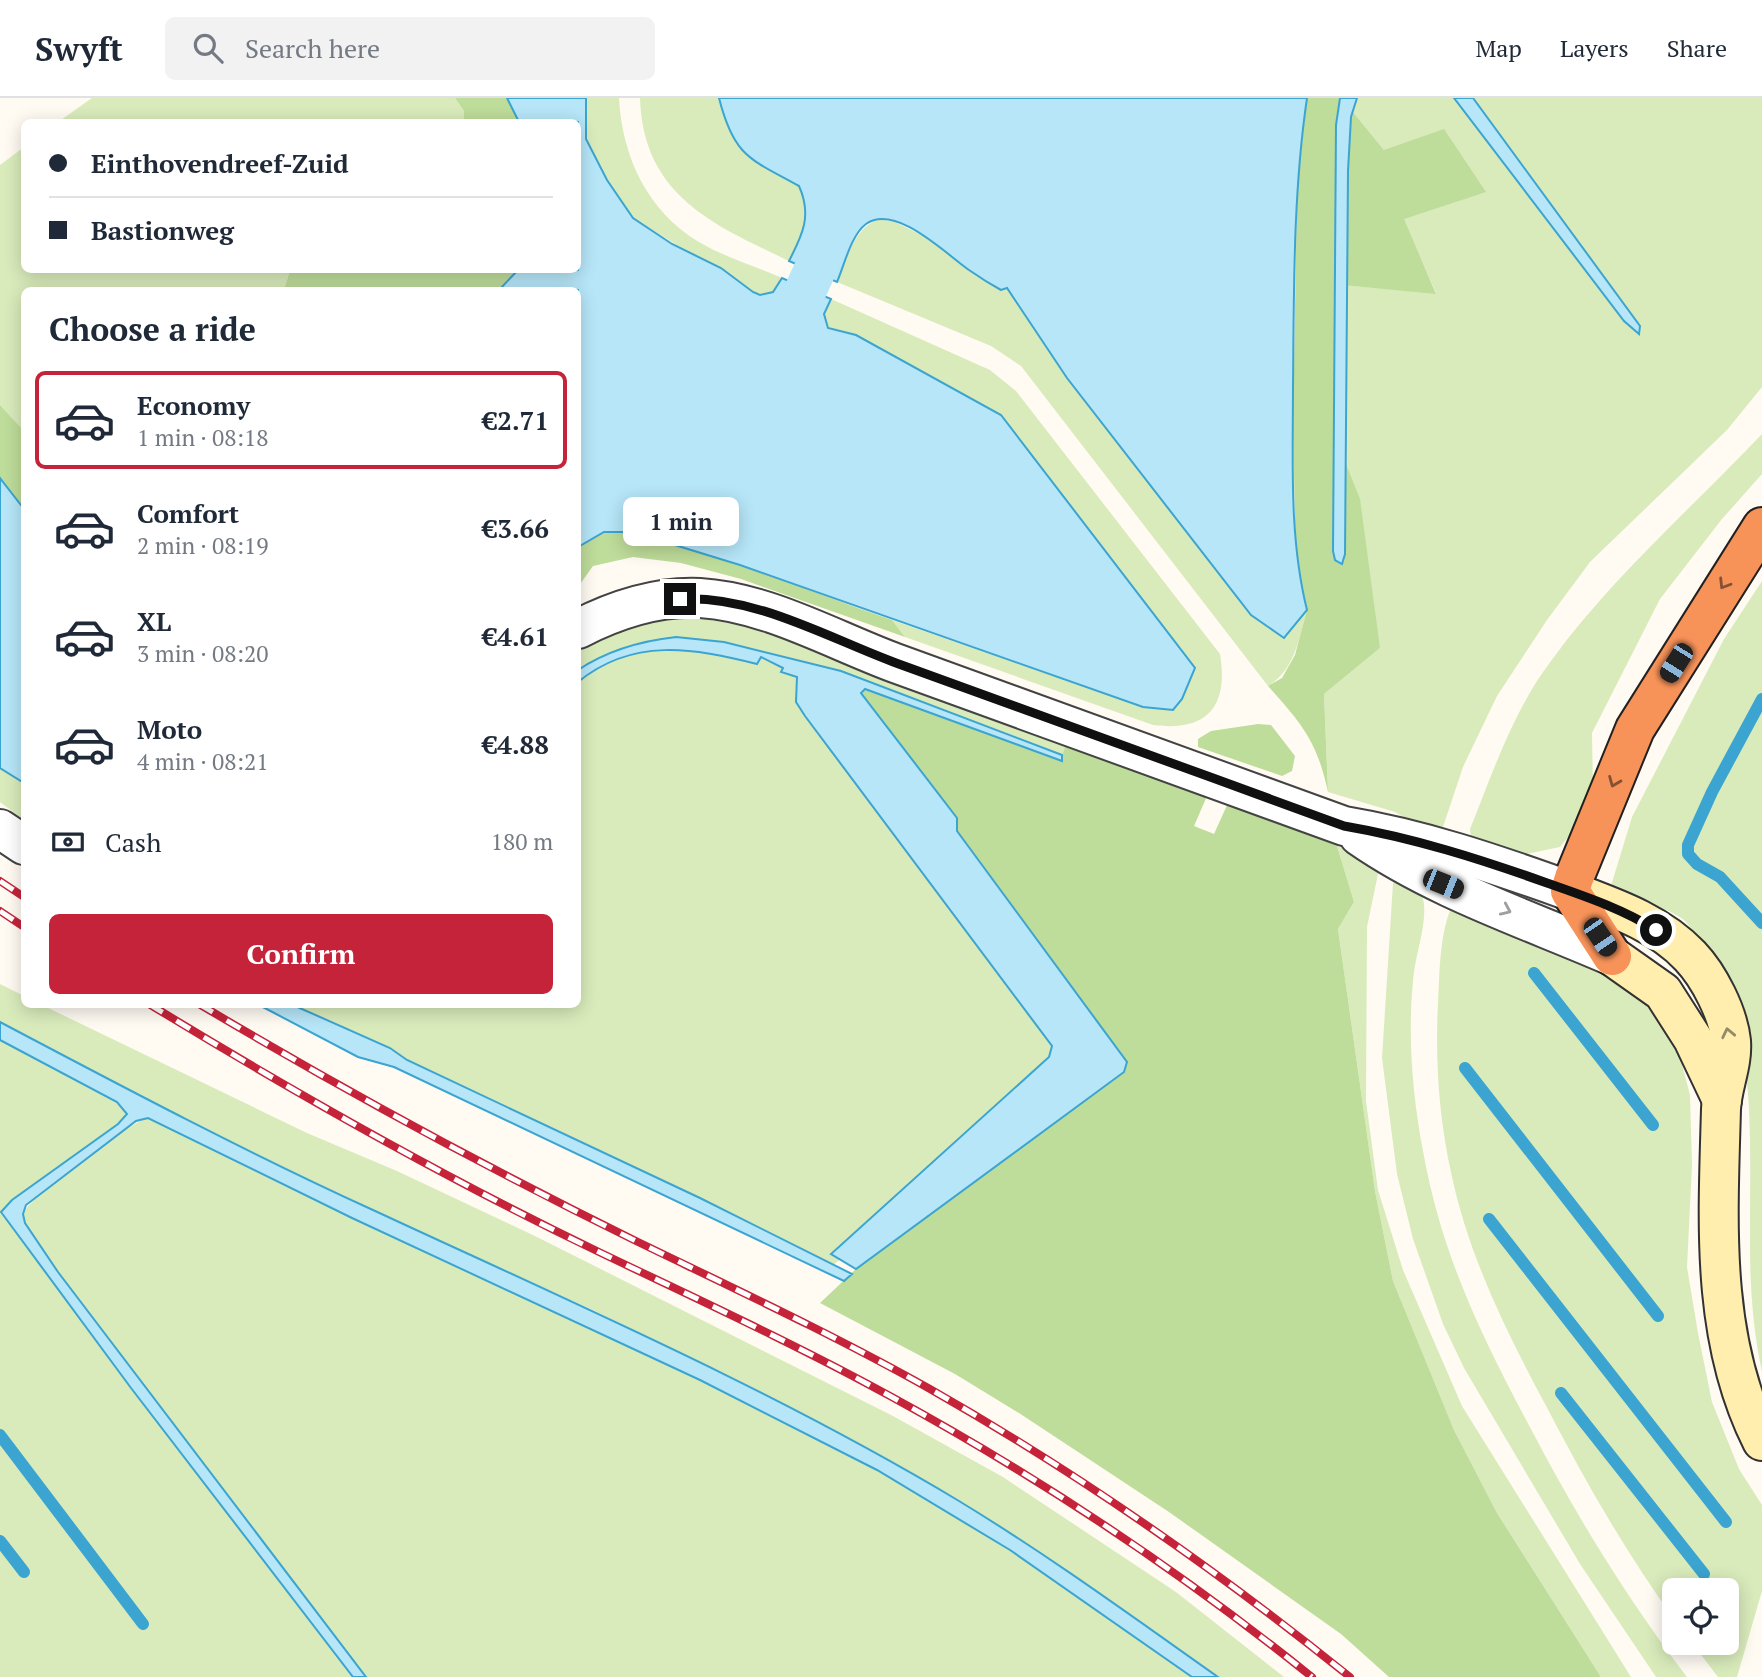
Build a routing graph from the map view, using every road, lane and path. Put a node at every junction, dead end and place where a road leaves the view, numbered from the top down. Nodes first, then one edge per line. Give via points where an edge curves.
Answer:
1 (1762, 527) edge
2 (581, 628) edge
3 (1344, 826) junction
4 (0, 829) edge
5 (21, 843) edge
6 (1570, 891) junction
7 (1612, 956) junction
8 (1722, 1100) junction
9 (1762, 1441) edge

1 -> 6 highway via 1636,729
2 - 3 street via 612,612 660,600 700,598 762,611
3 - 6 street via 1399,835
3 -> 7 street via 1391,859
4 - 5 street
6 - 7 highway
8 -> 6 main road via 1731,1040 1713,989 1691,957 1643,921
7 - 8 main road via 1664,992 1693,1038
8 - 9 main road via 1719,1272 1728,1336 1748,1414

